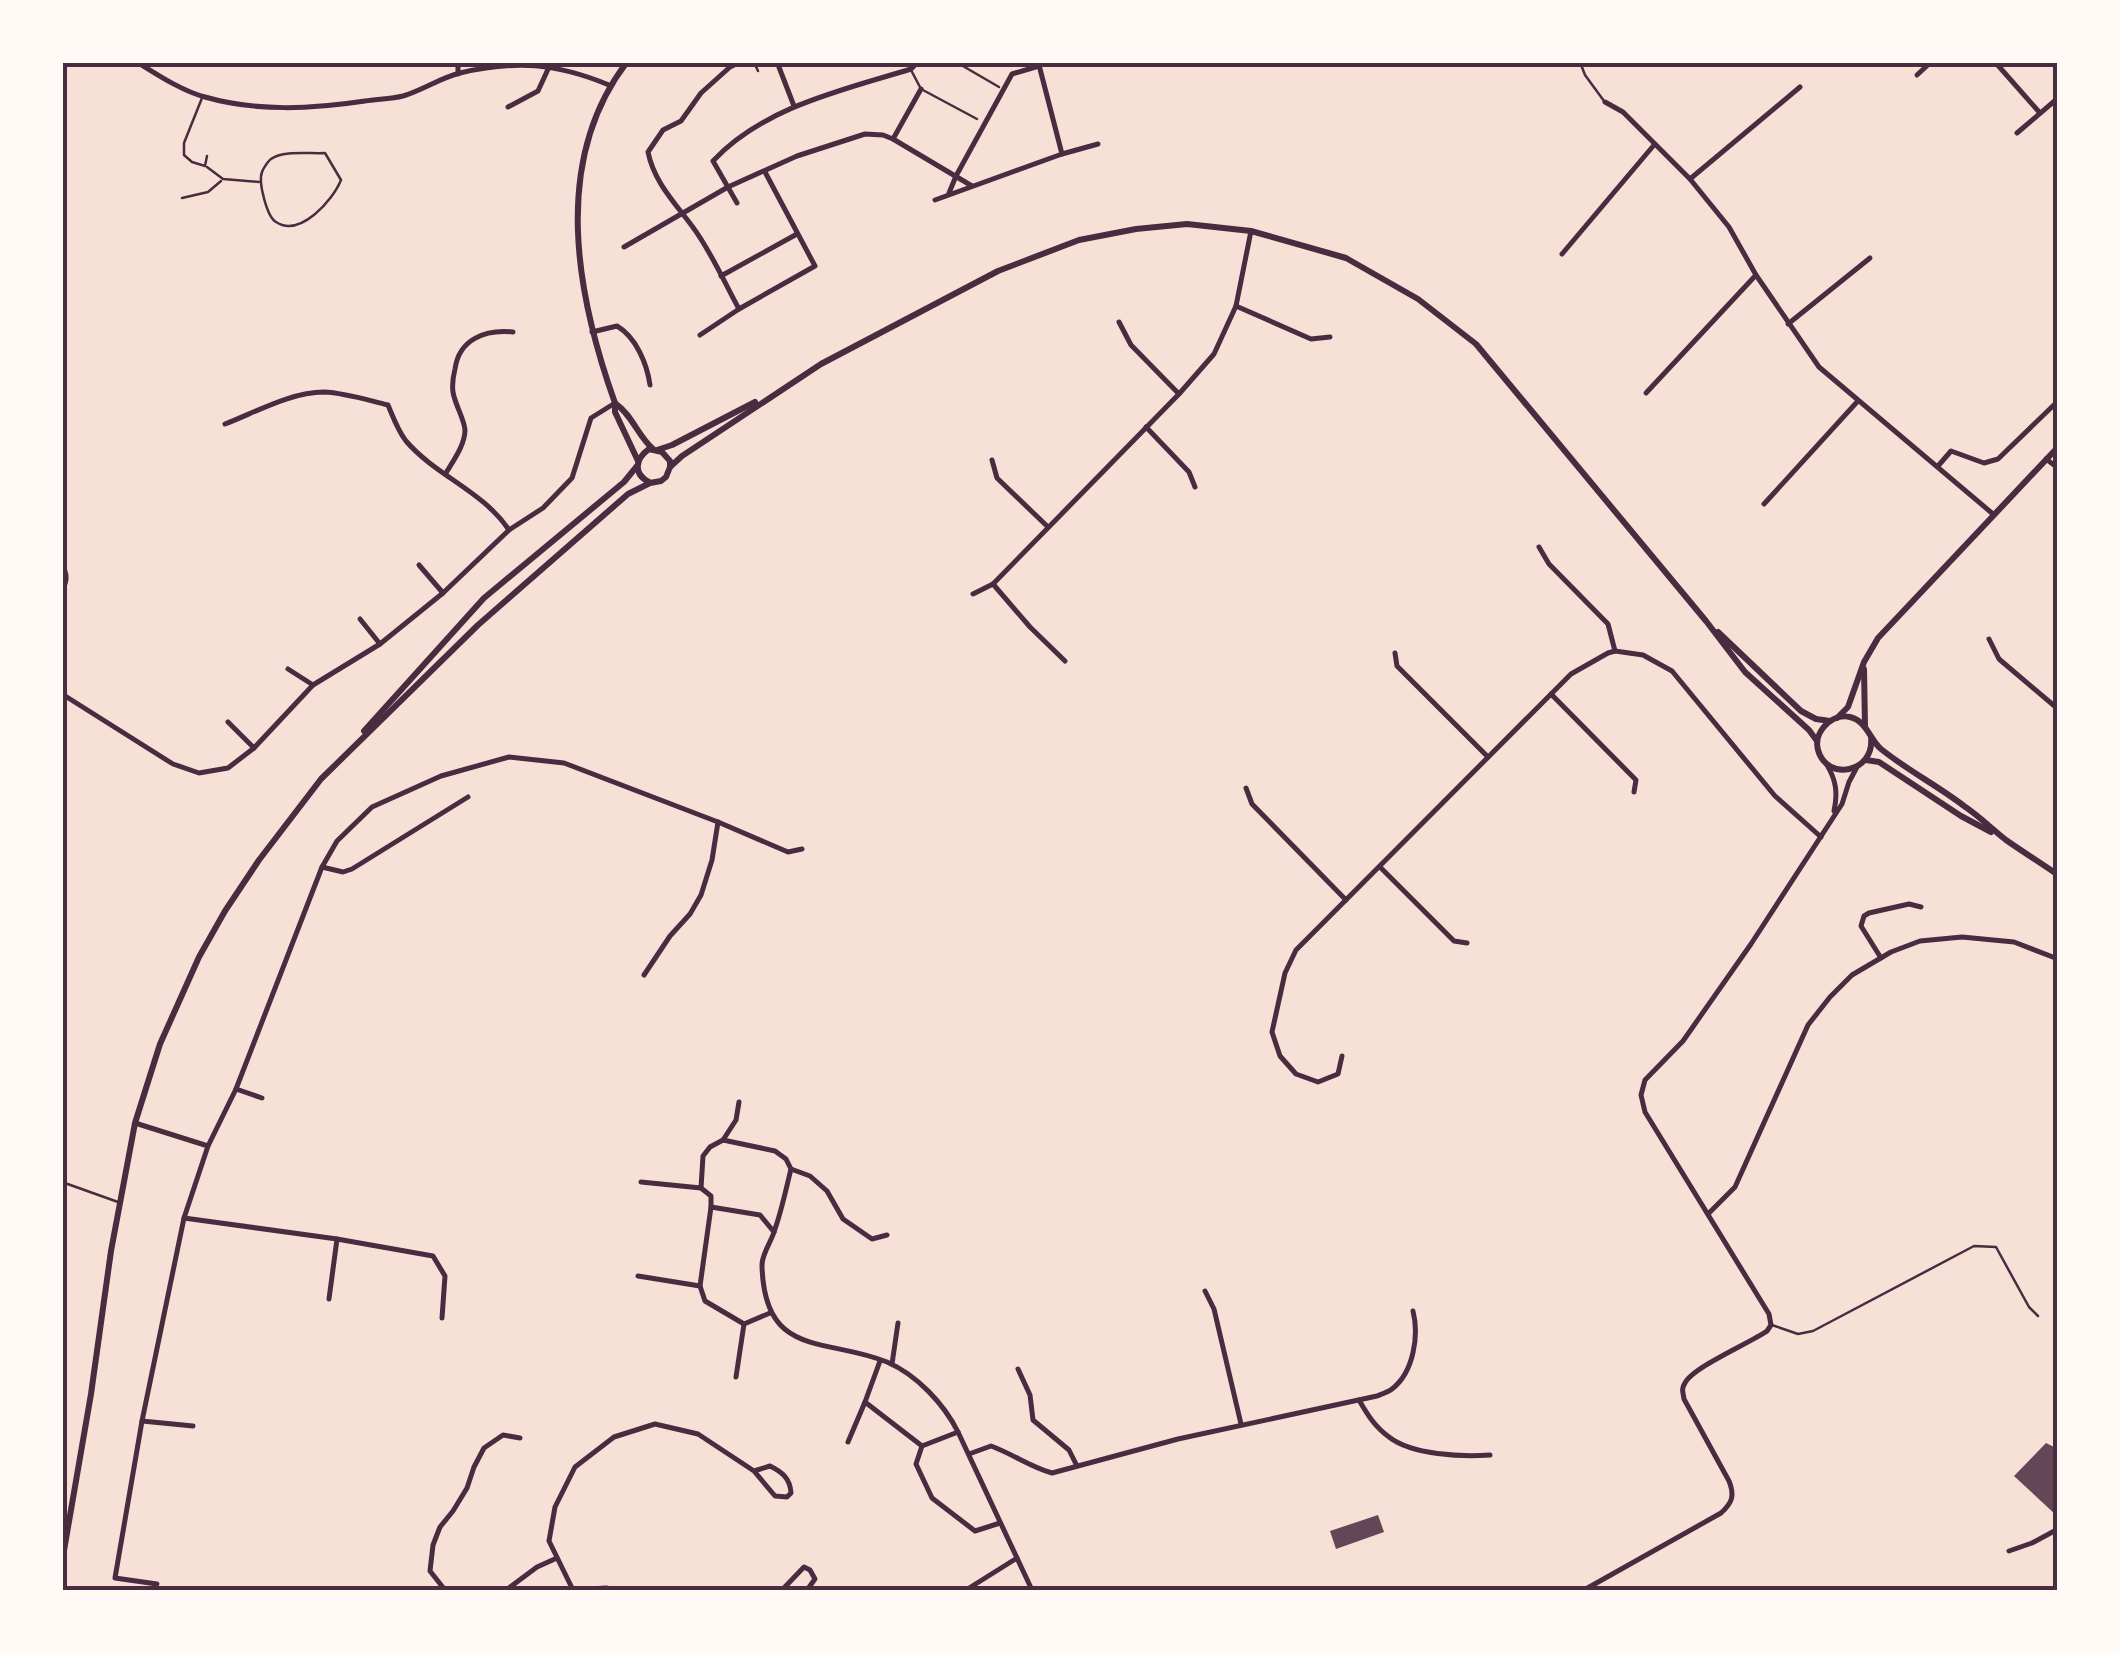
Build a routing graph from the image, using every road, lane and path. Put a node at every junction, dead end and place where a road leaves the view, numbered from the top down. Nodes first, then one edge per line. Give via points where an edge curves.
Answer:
1 (137, 62) edge
2 (458, 62) edge
3 (627, 62) edge
4 (740, 62) edge
5 (754, 62) edge
6 (918, 62) edge
7 (956, 62) edge
8 (1580, 62) edge
9 (1932, 62) edge
10 (1995, 62) edge
11 (778, 63) edge
12 (1038, 64) edge
13 (549, 66) junction
14 (910, 68) junction
15 (758, 70) dead end
16 (458, 74) junction
17 (1917, 75) dead end
18 (609, 85) junction
19 (999, 87) dead end
20 (1800, 87) dead end
21 (921, 88) junction
22 (202, 96) junction
23 (2058, 98) edge
24 (1605, 102) joint
25 (794, 106) junction
26 (508, 107) dead end
27 (2040, 113) junction
28 (978, 119) dead end
29 (2017, 133) dead end
30 (893, 139) junction
31 (1098, 144) dead end
32 (1654, 145) junction
33 (1062, 154) junction
34 (208, 156) dead end
35 (205, 166) junction
36 (765, 172) junction
37 (956, 176) junction
38 (1690, 178) junction
39 (222, 180) junction
40 (261, 182) junction
41 (728, 186) junction
42 (972, 186) junction
43 (949, 194) junction
44 (182, 198) dead end
45 (935, 200) dead end
46 (737, 204) dead end
47 (681, 213) junction
48 (1250, 231) junction
49 (797, 234) junction
50 (624, 247) dead end
51 (1562, 254) dead end
52 (1870, 258) dead end
53 (1756, 275) junction
54 (720, 276) junction
55 (1236, 306) junction
56 (739, 309) junction
57 (1120, 322) dead end
58 (1788, 324) junction
59 (513, 332) dead end
60 (592, 332) junction
61 (700, 335) dead end
62 (1330, 337) dead end
63 (650, 385) dead end
64 (782, 387) junction
65 (1646, 393) dead end
66 (1180, 394) junction
67 (2058, 401) edge
68 (1857, 402) junction
69 (615, 403) junction
70 (225, 424) dead end
71 (1146, 427) junction
72 (2058, 447) edge
73 (655, 449) junction
74 (2046, 459) junction
75 (992, 460) dead end
76 (637, 463) junction
77 (1938, 466) junction
78 (670, 467) junction
79 (2058, 468) edge
80 (446, 473) junction
81 (650, 482) junction
82 (1196, 487) dead end
83 (1764, 504) dead end
84 (1993, 514) junction
85 (1048, 527) junction
86 (509, 530) junction
87 (1539, 548) dead end
88 (62, 560) edge
89 (419, 565) dead end
90 (992, 584) junction
91 (62, 591) edge
92 (443, 593) junction
93 (973, 594) dead end
94 (360, 619) dead end
95 (1706, 621) junction
96 (1989, 639) dead end
97 (380, 644) junction
98 (1615, 652) junction
99 (1395, 654) dead end
100 (1064, 662) dead end
101 (1864, 662) junction
102 (288, 670) dead end
103 (313, 685) junction
104 (62, 694) edge
105 (1551, 694) junction
106 (2058, 710) edge
107 (1834, 720) junction
108 (228, 722) dead end
109 (1865, 726) junction
110 (1871, 737) junction
111 (1817, 741) junction
112 (254, 748) junction
113 (1488, 757) junction
114 (1866, 760) junction
115 (337, 762) junction
116 (1825, 762) junction
117 (1857, 766) junction
118 (1246, 788) dead end
119 (1634, 792) dead end
120 (468, 798) dead end
121 (1834, 816) junction
122 (718, 822) junction
123 (1821, 837) junction
124 (2006, 839) junction
125 (802, 850) dead end
126 (322, 867) junction
127 (1380, 867) junction
128 (2058, 875) edge
129 (1346, 900) junction
130 (1922, 907) dead end
131 (1467, 944) dead end
132 (1881, 958) junction
133 (2058, 960) edge
134 (644, 975) dead end
135 (1342, 1056) dead end
136 (236, 1090) junction
137 (262, 1098) dead end
138 (739, 1102) dead end
139 (135, 1123) junction
140 (723, 1140) junction
141 (208, 1146) junction
142 (791, 1169) junction
143 (62, 1182) edge
144 (641, 1182) dead end
145 (701, 1188) junction
146 (120, 1202) junction
147 (711, 1207) junction
148 (1708, 1214) junction
149 (184, 1218) junction
150 (774, 1232) junction
151 (887, 1236) dead end
152 (337, 1239) junction
153 (638, 1276) dead end
154 (700, 1286) junction
155 (1205, 1291) dead end
156 (329, 1299) dead end
157 (1414, 1310) dead end
158 (771, 1312) junction
159 (2038, 1316) dead end
160 (442, 1318) dead end
161 (898, 1323) dead end
162 (744, 1324) junction
163 (1771, 1325) junction
164 (880, 1360) junction
165 (892, 1364) junction
166 (1018, 1369) dead end
167 (736, 1376) dead end
168 (1359, 1400) junction
169 (865, 1402) junction
170 (142, 1421) junction
171 (1241, 1424) junction
172 (193, 1426) dead end
173 (958, 1432) junction
174 (520, 1438) dead end
175 (848, 1442) dead end
176 (922, 1446) junction
177 (968, 1454) junction
178 (1490, 1455) dead end
179 (1077, 1466) junction
180 (754, 1471) junction
181 (1000, 1524) junction
182 (2058, 1529) edge
183 (2009, 1551) dead end
184 (556, 1558) junction
185 (1017, 1558) junction
186 (62, 1562) edge
187 (157, 1584) dead end
188 (444, 1590) edge
189 (506, 1590) edge
190 (574, 1590) edge
191 (616, 1590) edge
192 (782, 1590) edge
193 (807, 1590) edge
194 (966, 1590) edge
195 (1032, 1590) edge
196 (1584, 1590) edge

1 - 22 street
2 - 16 street
3 - 18 main road
4 - 47 street via 663,130 648,152
5 - 15 lane
6 - 14 street
7 - 19 lane
8 - 24 lane
9 - 17 street
10 - 27 street
11 - 25 street
12 - 33 street
12 - 37 street via 1012,74
13 - 16 street via 500,64
13 - 18 street
13 - 26 street via 538,90
14 - 21 lane
14 - 25 street
16 - 22 street via 402,96 310,107
18 - 60 main road via 580,173 576,217
20 - 38 street
21 - 28 lane
21 - 30 street
22 - 35 lane via 184,155
23 - 27 street
24 - 32 street
25 - 41 street via 728,144 713,161
27 - 29 street
30 - 36 street via 865,134
30 - 37 street
31 - 33 street
32 - 38 street
32 - 51 street
33 - 42 street
34 - 35 lane
35 - 39 lane
36 - 41 street
36 - 49 street
37 - 42 street
37 - 43 street
38 - 53 street
39 - 40 lane
39 - 44 lane via 208,192
40 - 40 lane via 270,216 286,226 308,221 341,180 325,153 273,158
41 - 46 street
41 - 47 street
42 - 43 street
43 - 45 street
47 - 50 street
47 - 54 street
48 - 55 street
48 - 64 main road via 1187,224 1079,240 998,271
48 - 95 main road via 1346,258 1476,344
49 - 54 street
49 - 56 street via 815,266
52 - 58 street
53 - 58 street
53 - 65 street
54 - 56 street
55 - 62 street via 1311,339
55 - 66 street via 1214,354
56 - 61 street
57 - 66 street via 1131,345
58 - 68 street
59 - 80 street via 478,335 456,359 452,388 465,430
60 - 63 street via 617,326 626,332
60 - 69 main road
64 - 73 main road
64 - 78 main road
66 - 71 street
67 - 77 street via 1998,460 1984,463 1951,451
68 - 77 street
68 - 83 street
69 - 73 main road
69 - 76 main road
69 - 86 street via 590,418 572,478
70 - 80 street via 281,401 343,394 388,405 404,439
71 - 82 street
71 - 85 street
72 - 74 main road
73 - 76 main road
73 - 78 main road
74 - 79 street
74 - 84 main road
75 - 85 street via 996,478
76 - 81 main road
76 - 115 main road via 624,482 484,598
77 - 84 street
78 - 81 main road via 666,477
80 - 86 street via 497,512
81 - 115 main road via 478,625
84 - 101 main road via 1878,638
85 - 90 street
86 - 92 street
87 - 98 street via 1608,624
88 - 91 lane via 68,572
89 - 92 street
90 - 93 street
90 - 100 street
92 - 97 street
94 - 97 street
95 - 107 main road via 1801,711
95 - 111 main road via 1745,672
96 - 106 street via 1999,659
97 - 103 street
98 - 105 street via 1571,674
98 - 123 street via 1644,656 1672,671 1775,796
99 - 113 street via 1397,666
101 - 107 main road via 1848,706
101 - 109 main road
102 - 103 street
103 - 112 street
104 - 112 street via 173,764 199,772 228,768
105 - 113 street
105 - 119 street via 1636,780
107 - 109 main road via 1852,718
107 - 111 main road
108 - 112 street
109 - 110 main road
110 - 114 main road
110 - 124 main road
111 - 116 main road
113 - 127 street
114 - 117 main road
114 - 124 main road
115 - 139 main road via 294,810 224,911 160,1044
116 - 117 main road via 1836,769
116 - 121 street via 1835,778
117 - 121 street
118 - 129 street via 1252,804
120 - 126 street via 352,869
121 - 123 street
122 - 125 street via 788,852
122 - 126 street via 564,763 509,756 372,807 337,841
122 - 134 street via 701,895
123 - 148 street via 1640,1095
124 - 128 main road
126 - 136 street
127 - 129 street
127 - 131 street via 1454,941
129 - 135 street via 1296,950 1272,1032 1296,1074 1318,1082 1338,1074
130 - 132 street via 1864,916 1861,926
132 - 133 street via 1920,941 1962,936 2014,942
132 - 148 street via 1852,975 1808,1024 1735,1187
136 - 137 street
136 - 141 street
138 - 140 street
139 - 141 street
139 - 146 main road
140 - 142 street via 775,1152
140 - 145 street via 703,1156
141 - 149 street
142 - 150 street
142 - 151 street via 828,1191 844,1219 872,1239
143 - 146 lane
144 - 145 street
145 - 147 street via 711,1196
146 - 186 main road
147 - 150 street via 760,1214
147 - 154 street
148 - 163 street
149 - 152 street
149 - 170 street
150 - 158 street via 761,1260
152 - 156 street
152 - 160 street via 433,1256 445,1276
153 - 154 street
154 - 162 street via 705,1301
155 - 171 street
157 - 168 street via 1417,1340 1404,1374 1394,1388
158 - 162 street
158 - 164 street via 791,1334
159 - 163 lane via 1996,1246 1974,1246 1813,1331
161 - 165 street
162 - 167 street
163 - 196 street via 1686,1380 1682,1390 1730,1481 1730,1505
164 - 165 street
164 - 169 street
165 - 173 street via 938,1402
166 - 179 street via 1034,1420 1069,1450
168 - 171 street
168 - 178 street via 1399,1444
169 - 175 street
169 - 176 street
170 - 172 street
170 - 187 street via 115,1578
171 - 179 street
173 - 176 street
173 - 177 street
174 - 188 street via 503,1435 484,1448 440,1526 430,1571
176 - 181 street via 916,1464 932,1498 975,1530
177 - 179 street via 991,1446 1032,1468
177 - 181 street
180 - 180 street via 770,1466 782,1472 791,1493 775,1496
180 - 184 street via 698,1434 670,1427 655,1424 614,1437 575,1468 554,1507 549,1542
181 - 185 street
182 - 183 street
184 - 189 street
184 - 190 street
185 - 194 street
185 - 195 street
190 - 191 street
192 - 193 street via 804,1568 815,1579

